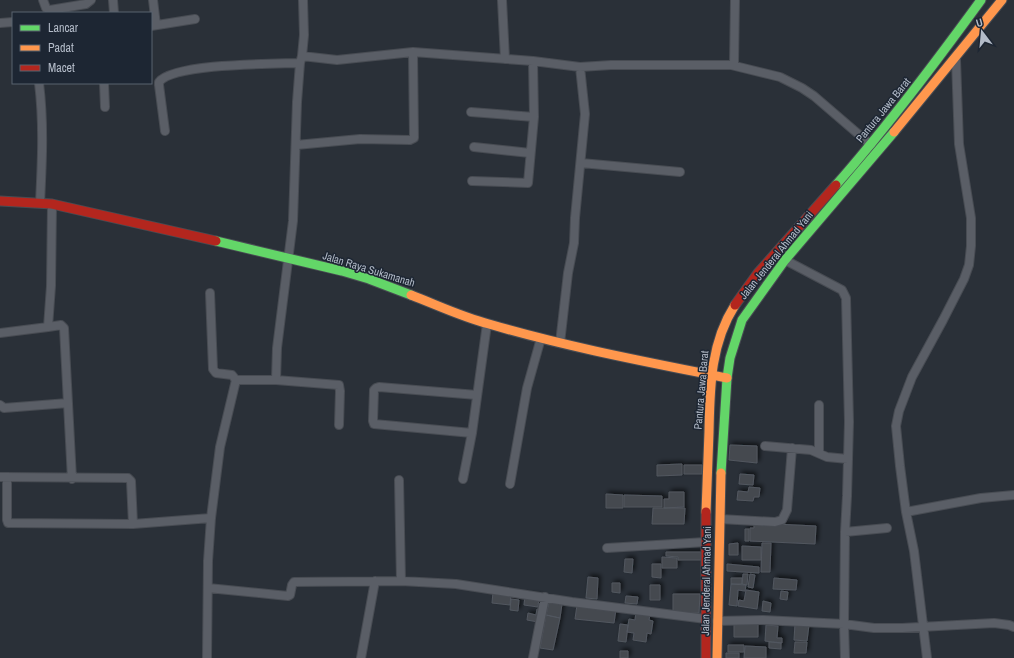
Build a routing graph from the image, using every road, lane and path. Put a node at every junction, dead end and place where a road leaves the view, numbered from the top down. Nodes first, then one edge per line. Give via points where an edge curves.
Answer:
1 (43, 0) edge
2 (91, 0) edge
3 (113, 0) edge
4 (153, 0) edge
5 (304, 0) edge
6 (502, 0) edge
7 (735, 0) edge
8 (981, 0) edge
9 (1002, 0) edge
10 (114, 12) edge
11 (195, 19) dead end
12 (12, 22) edge
13 (0, 23) edge
14 (154, 26) edge
15 (413, 52) junction
16 (504, 59) junction
17 (301, 60) junction
18 (956, 60) junction
19 (533, 62) junction
20 (734, 65) junction
21 (580, 67) junction
22 (39, 84) edge
23 (104, 84) edge
24 (105, 107) dead end
25 (471, 112) dead end
26 (534, 117) junction
27 (165, 131) dead end
28 (296, 145) junction
29 (871, 145) junction
30 (474, 147) dead end
31 (530, 153) junction
32 (581, 163) junction
33 (680, 172) dead end
34 (472, 181) dead end
35 (0, 201) edge
36 (40, 203) junction
37 (52, 204) junction
38 (289, 258) junction
39 (786, 260) junction
40 (210, 293) dead end
41 (487, 324) junction
42 (48, 327) junction
43 (0, 333) edge
44 (541, 338) junction
45 (560, 343) junction
46 (712, 375) junction
47 (727, 378) junction
48 (236, 380) junction
49 (276, 380) junction
50 (477, 395) junction
51 (68, 402) junction
52 (0, 405) edge
53 (819, 405) dead end
54 (339, 425) dead end
55 (472, 433) junction
56 (765, 446) dead end
57 (792, 448) junction
58 (819, 452) junction
59 (848, 459) junction
60 (3, 477) edge
61 (72, 479) junction
62 (463, 479) dead end
63 (399, 480) dead end
64 (510, 484) dead end
65 (1014, 496) edge
66 (906, 512) junction
67 (210, 518) junction
68 (720, 519) junction
69 (133, 524) junction
70 (887, 528) dead end
71 (845, 532) junction
72 (706, 542) junction
73 (607, 548) dead end
74 (375, 581) junction
75 (401, 581) junction
76 (208, 588) junction
77 (545, 597) junction
78 (706, 619) junction
79 (716, 621) junction
80 (844, 624) junction
81 (923, 627) junction
82 (1014, 627) edge
83 (207, 658) edge
84 (361, 658) edge
85 (533, 658) edge
86 (706, 658) edge
87 (717, 658) edge
88 (845, 658) edge
89 (927, 658) edge

1 - 2 street via 46,8 50,10 86,4
3 - 10 street
4 - 14 street
5 - 17 street
6 - 16 street
7 - 20 street
8 - 29 main road, Pantura Jawa Barat
9 - 18 main road, Jalan Jenderal Ahmad Yani
11 - 14 street
12 - 13 street
15 - 16 street
15 - 17 street via 337,60
15 - 28 street via 414,138 360,139
16 - 19 street
17 - 27 street via 189,69 164,77 159,85
17 - 28 street
18 - 39 main road, Jalan Jenderal Ahmad Yani
18 - 66 street via 960,144 971,218 969,265 944,320 912,377 899,411 896,435
19 - 21 street
19 - 26 street
20 - 21 street
20 - 29 street via 780,77 802,88
21 - 32 street via 586,114
22 - 36 street via 42,162
23 - 24 street
25 - 26 street
26 - 31 street
28 - 38 street
29 - 46 main road, Pantura Jawa Barat via 741,294 720,336
30 - 31 street
31 - 34 street via 528,183
32 - 33 street
32 - 45 street via 574,243
35 - 36 main road, Jalan Raya Sukamanah
36 - 37 main road, Jalan Raya Sukamanah
37 - 38 main road, Jalan Raya Sukamanah
37 - 42 street
38 - 41 main road, Jalan Raya Sukamanah via 375,281
38 - 49 street via 277,348
39 - 47 main road, Jalan Jenderal Ahmad Yani via 742,320 730,358
39 - 59 street via 845,294
40 - 48 street via 213,369 217,373 232,375
41 - 44 main road, Jalan Raya Sukamanah
41 - 50 street
42 - 43 street
42 - 51 street via 62,325 64,328
44 - 45 main road, Jalan Raya Sukamanah
44 - 64 street via 527,388
45 - 46 main road, Jalan Raya Sukamanah
46 - 47 main road, Jalan Raya Sukamanah
46 - 72 main road, Pantura Jawa Barat
47 - 68 main road, Jalan Jenderal Ahmad Yani via 721,457
48 - 49 street
48 - 67 street via 220,447
49 - 54 street via 339,384
50 - 55 street
50 - 55 street via 379,387 374,390 374,424
51 - 52 street via 4,408
51 - 61 street
53 - 58 street
55 - 62 street
56 - 57 street
57 - 58 street
57 - 68 street via 787,510 782,520 774,522
58 - 59 street via 827,457
59 - 71 street
60 - 61 street
60 - 69 street via 8,523
61 - 69 street via 129,478
63 - 75 street
65 - 66 street via 981,498
66 - 81 street via 914,551
67 - 69 street
67 - 76 street
68 - 79 main road, Jalan Jenderal Ahmad Yani
70 - 71 street
71 - 80 street
72 - 73 street
72 - 78 main road, Pantura Jawa Barat
74 - 75 street
74 - 76 street via 293,582 288,596
74 - 84 street
75 - 77 street via 456,584
76 - 83 street
77 - 78 street
77 - 85 street
78 - 86 main road, Pantura Jawa Barat
79 - 80 street via 763,620
79 - 87 main road, Jalan Jenderal Ahmad Yani
80 - 81 street via 874,628
80 - 88 street
81 - 82 street via 994,623
81 - 89 street

